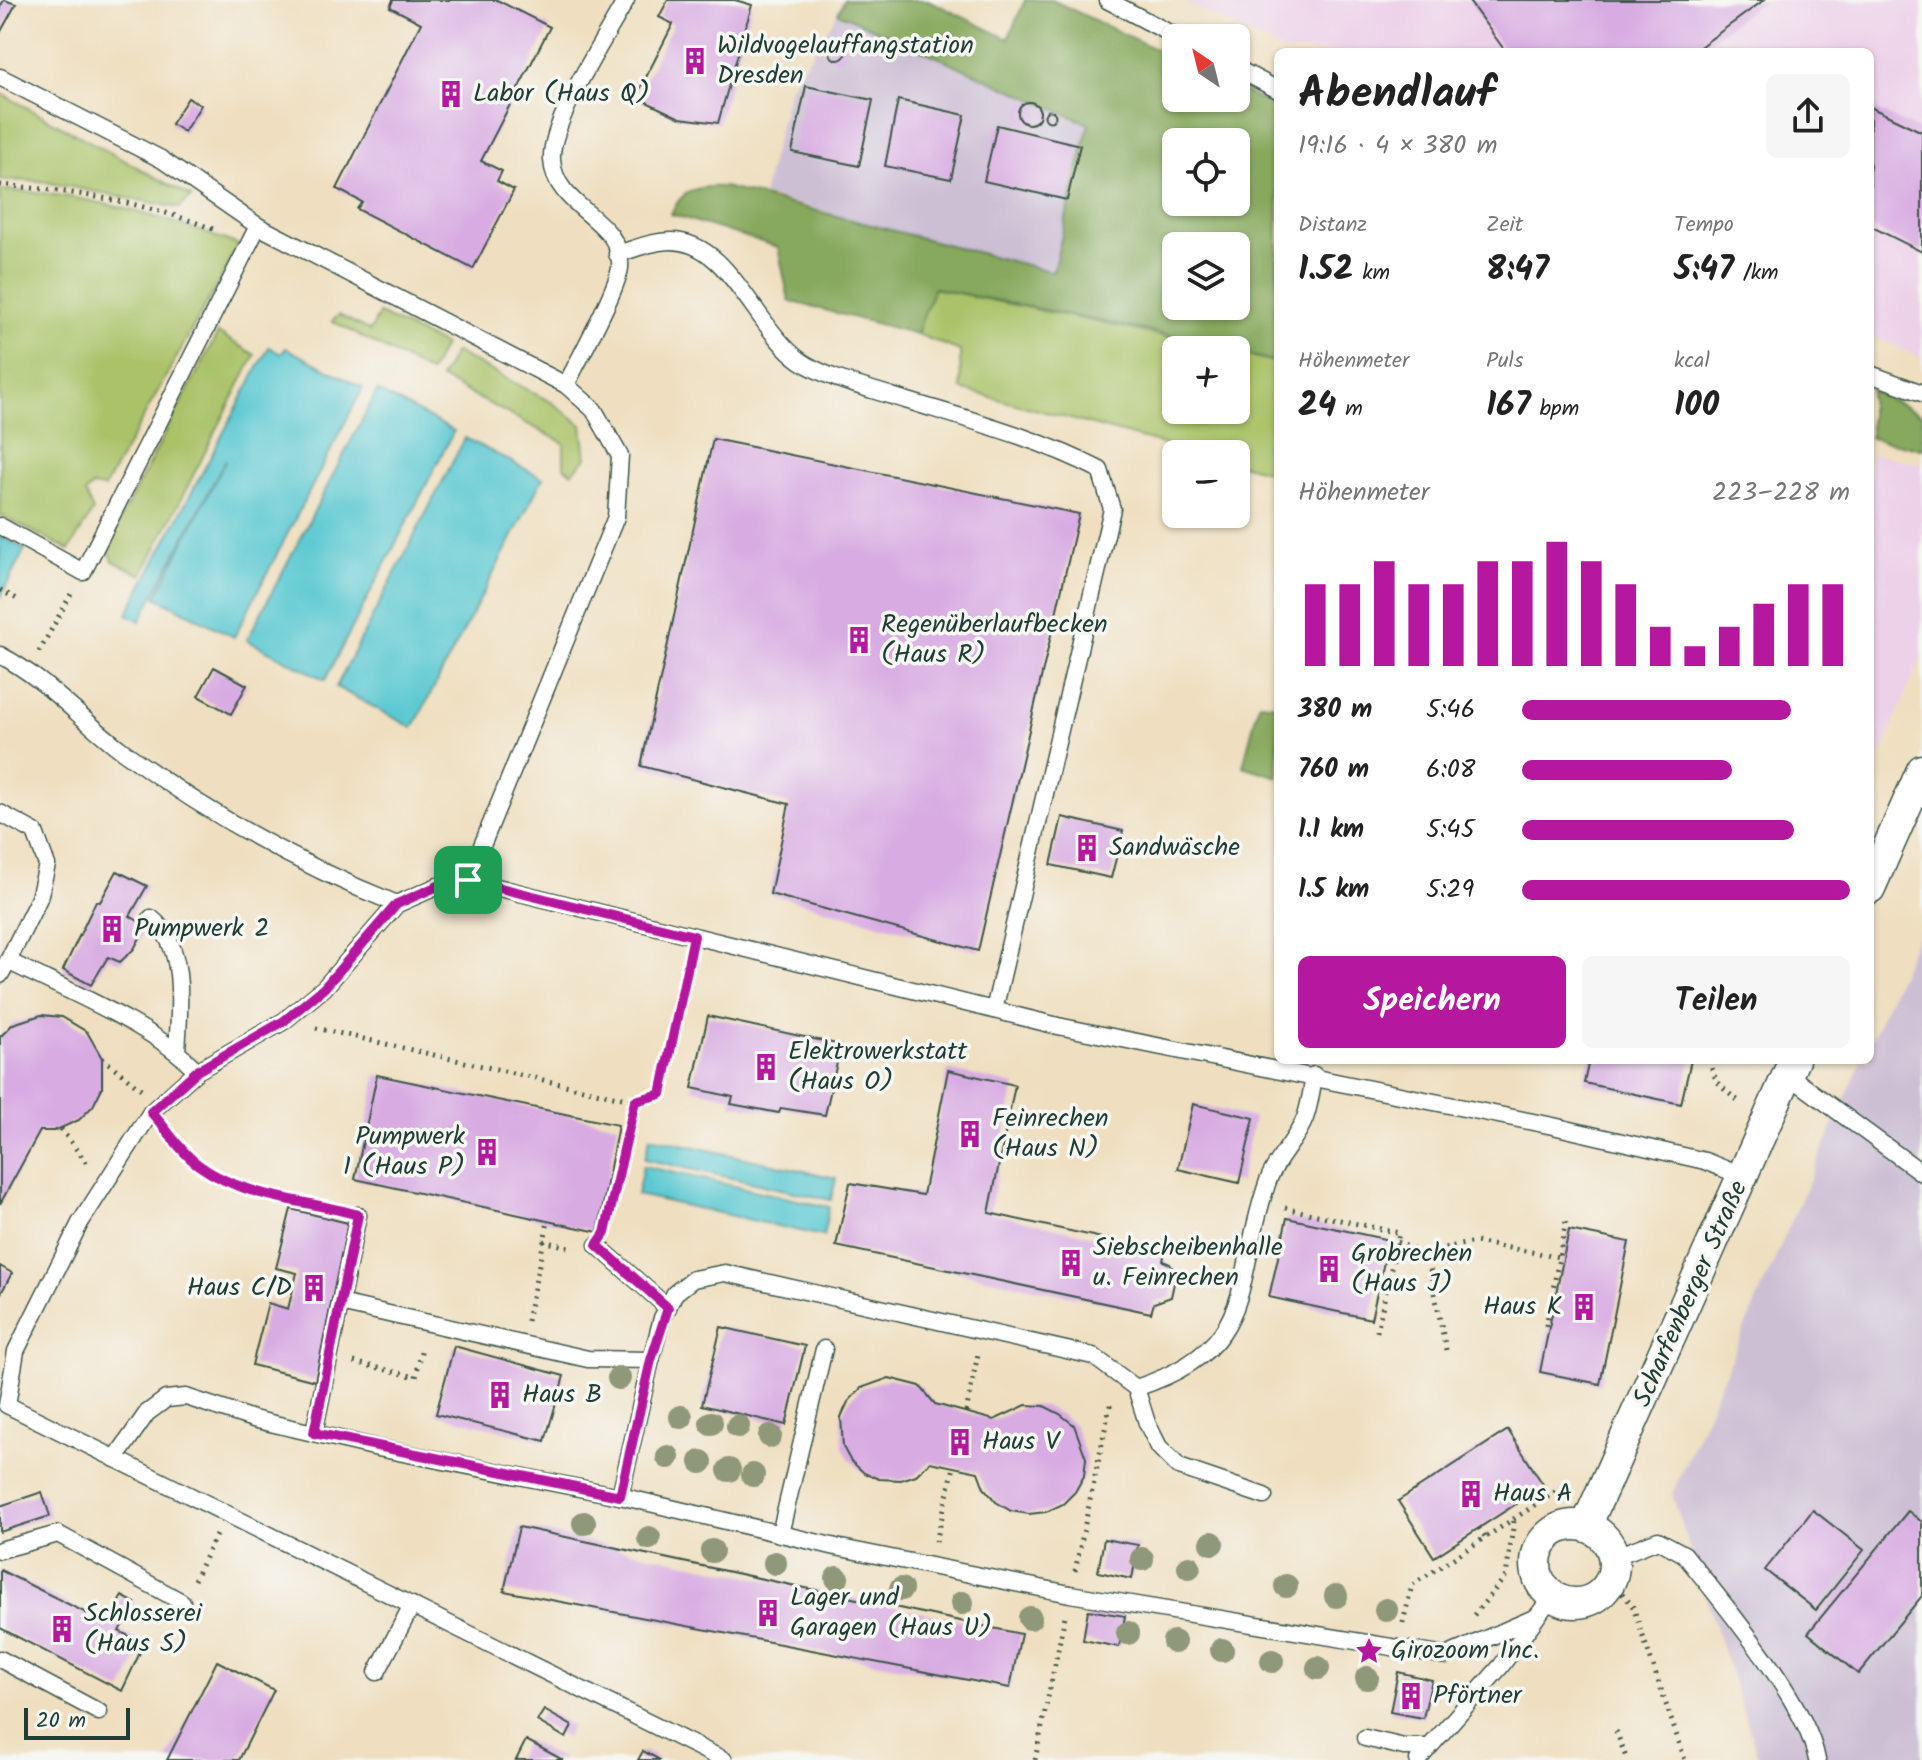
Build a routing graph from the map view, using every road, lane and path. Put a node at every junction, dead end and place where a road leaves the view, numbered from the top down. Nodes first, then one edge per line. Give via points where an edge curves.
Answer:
1 (626, 0) edge
2 (1107, 0) edge
3 (1162, 29) edge
4 (1250, 75) edge
5 (0, 77) edge
6 (1274, 88) edge
7 (0, 185) edge
8 (258, 226) junction
9 (249, 242) junction
10 (617, 254) junction
11 (1874, 375) edge
12 (566, 385) junction
13 (1922, 393) edge
14 (0, 526) edge
15 (83, 572) junction
16 (0, 590) edge
17 (21, 601) dead end
18 (0, 655) edge
19 (29, 670) junction
20 (1922, 770) edge
21 (0, 813) edge
22 (1874, 879) edge
23 (468, 880) junction
24 (397, 904) junction
25 (151, 918) dead end
26 (694, 936) junction
27 (4, 968) edge
28 (994, 1010) junction
29 (284, 1021) junction
30 (177, 1052) junction
31 (102, 1058) dead end
32 (1711, 1064) edge
33 (1791, 1067) edge
34 (197, 1071) junction
35 (1314, 1075) junction
36 (144, 1092) dead end
37 (635, 1101) junction
38 (151, 1112) junction
39 (1769, 1117) junction
40 (61, 1129) dead end
41 (92, 1169) dead end
42 (1922, 1173) edge
43 (1744, 1177) junction
44 (1260, 1202) junction
45 (358, 1215) joint
46 (1566, 1221) dead end
47 (548, 1222) dead end
48 (543, 1241) junction
49 (1397, 1242) junction
50 (597, 1245) junction
51 (1559, 1257) junction
52 (1433, 1258) junction
53 (340, 1303) junction
54 (668, 1308) junction
55 (427, 1324) junction
56 (1546, 1326) dead end
57 (983, 1330) junction
58 (1376, 1336) dead end
59 (523, 1345) junction
60 (824, 1349) dead end
61 (1446, 1350) dead end
62 (330, 1356) junction
63 (651, 1360) junction
64 (1136, 1388) junction
65 (4, 1407) edge
66 (966, 1412) dead end
67 (314, 1433) junction
68 (115, 1459) junction
69 (954, 1467) dead end
70 (1602, 1492) junction
71 (620, 1496) junction
72 (1264, 1496) dead end
73 (226, 1514) junction
74 (1586, 1526) junction
75 (1479, 1528) dead end
76 (780, 1534) junction
77 (1486, 1538) junction
78 (0, 1550) edge
79 (930, 1566) junction
80 (1612, 1569) junction
81 (182, 1602) joint
82 (412, 1605) junction
83 (1543, 1607) junction
84 (1398, 1648) junction
85 (0, 1659) edge
86 (377, 1672) dead end
87 (99, 1712) dead end
88 (1616, 1731) dead end
89 (1365, 1738) dead end
90 (1424, 1754) edge
91 (724, 1760) edge
92 (1627, 1760) edge
93 (1685, 1760) edge
94 (1817, 1760) edge

1 - 10 lane via 559,123 551,159 558,186 614,236
2 - 3 lane
4 - 6 lane
5 - 8 lane via 161,159
7 - 9 path via 123,201 176,214
8 - 9 lane
8 - 12 lane
9 - 15 lane
10 - 12 lane via 620,269
10 - 28 lane via 650,243 697,244 713,256 768,330 802,362 1056,447 1100,470 1112,509
11 - 13 lane
12 - 23 lane via 594,410 620,456 616,517
14 - 15 lane
15 - 19 path
16 - 17 path
18 - 19 lane
19 - 24 lane via 116,746 176,789 276,847
20 - 22 street
21 - 27 lane via 35,832 47,865 39,898
23 - 24 lane
23 - 26 lane
24 - 29 lane via 324,988
25 - 30 lane via 169,935 175,955
26 - 28 lane
26 - 37 path via 661,1094
27 - 30 lane
28 - 35 lane
29 - 34 lane
29 - 37 path
30 - 34 lane
31 - 36 path
32 - 39 path via 1723,1089
33 - 39 street, Scharfenberger Straße
33 - 42 lane
34 - 38 lane
35 - 43 lane via 1705,1161
35 - 44 lane via 1305,1119 1270,1175
37 - 50 path via 605,1233
38 - 45 path via 183,1152 220,1178
38 - 65 lane via 80,1223 16,1351
39 - 43 street, Scharfenberger Straße
40 - 41 path
43 - 70 street, Scharfenberger Straße
44 - 49 path via 1399,1233
44 - 64 lane via 1237,1308 1218,1340 1193,1361
45 - 53 lane
46 - 51 path
47 - 48 path
48 - 50 path via 586,1251
48 - 59 path
49 - 52 path
49 - 58 path
50 - 54 lane
51 - 52 path via 1475,1242 1438,1249
51 - 56 path
52 - 61 path via 1429,1264
53 - 55 lane
53 - 62 lane
54 - 57 lane via 675,1293 693,1279 725,1273
54 - 63 lane
55 - 59 lane
55 - 62 path via 416,1377
57 - 64 lane via 1093,1356
57 - 66 path
59 - 63 lane via 596,1360
60 - 76 lane
62 - 67 lane
63 - 71 lane
64 - 72 lane via 1159,1447 1179,1467
65 - 68 lane
67 - 68 lane via 186,1397 166,1399 147,1413
67 - 71 lane
68 - 73 lane
69 - 79 path
70 - 74 street, Scharfenberger Straße
70 - 77 path via 1574,1479
71 - 76 lane
73 - 81 path
73 - 82 lane
74 - 80 street via 1600,1534
74 - 83 street via 1558,1529 1542,1543 1537,1573
75 - 77 path
76 - 79 lane
77 - 84 path via 1412,1585
78 - 81 lane via 58,1534
79 - 84 lane
80 - 83 street via 1595,1598
80 - 93 path via 1632,1604
80 - 94 lane via 1658,1540 1684,1554 1798,1708 1814,1739
82 - 86 lane
82 - 91 lane
83 - 84 lane via 1446,1656
83 - 90 lane via 1501,1666
85 - 87 lane
88 - 92 path
89 - 90 lane

